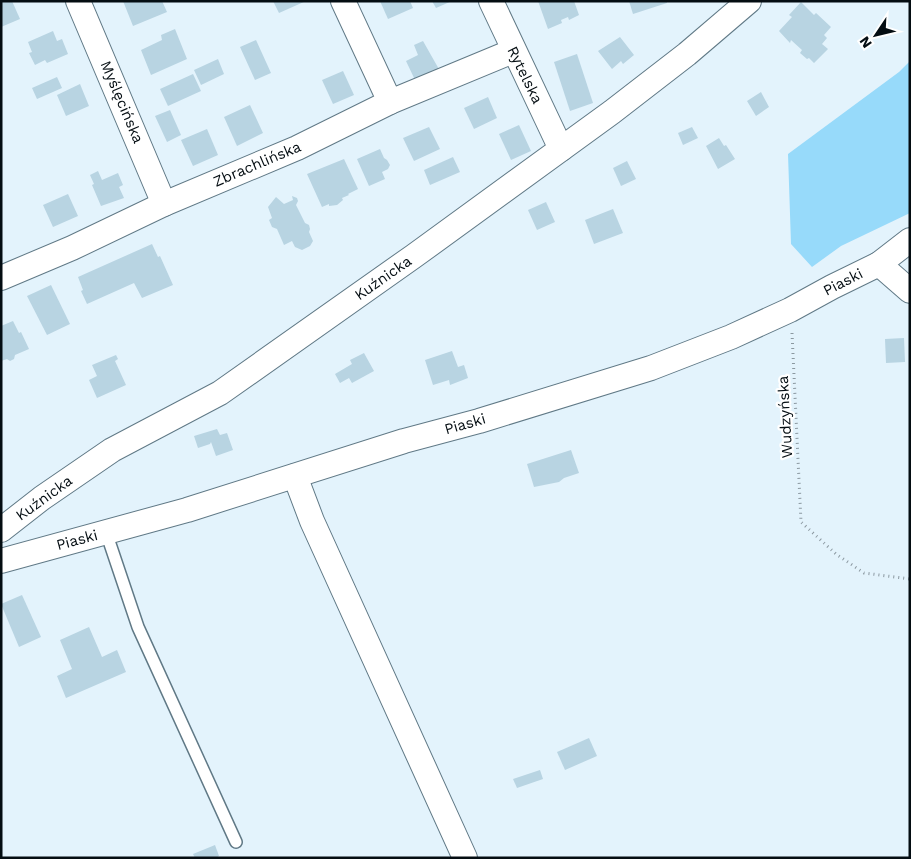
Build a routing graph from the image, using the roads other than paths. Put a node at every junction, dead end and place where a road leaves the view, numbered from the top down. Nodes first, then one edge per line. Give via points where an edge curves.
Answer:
1 (78, 1) edge
2 (344, 1) edge
3 (491, 1) edge
4 (749, 1) edge
5 (513, 51) junction
6 (390, 102) junction
7 (561, 149) junction
8 (164, 204) junction
9 (910, 240) edge
10 (879, 264) junction
11 (1, 278) edge
12 (910, 290) edge
13 (294, 476) junction
14 (1, 530) edge
15 (106, 532) junction
16 (1, 561) edge
17 (236, 842) dead end
18 (465, 858) edge

1 - 8 street, Myślęcińska
2 - 6 street
3 - 5 street, Rytelska
4 - 7 street, Kuźnicka via 687,54
5 - 6 street, Zbrachlińska
5 - 7 street, Rytelska
6 - 8 street, Zbrachlińska via 297,148
7 - 14 street, Kuźnicka via 220,393 112,450
8 - 11 street, Zbrachlińska
9 - 10 street, Piaski
10 - 12 street
10 - 13 street, Piaski via 731,337 651,368
13 - 15 street, Piaski
13 - 18 street
15 - 16 street, Piaski
15 - 17 lane via 138,627

